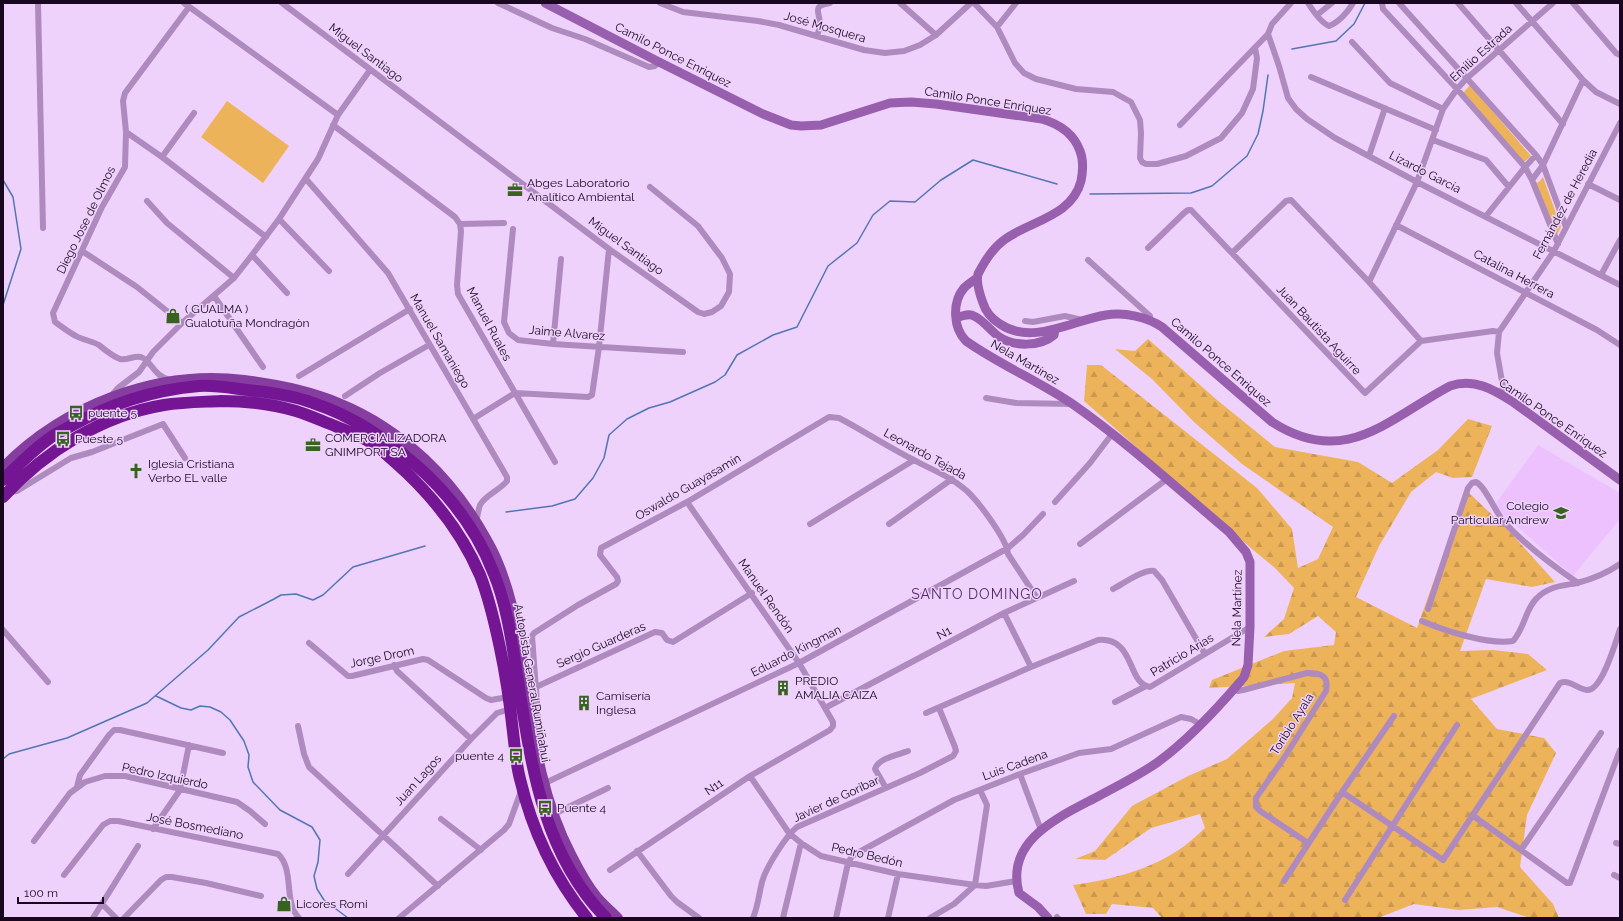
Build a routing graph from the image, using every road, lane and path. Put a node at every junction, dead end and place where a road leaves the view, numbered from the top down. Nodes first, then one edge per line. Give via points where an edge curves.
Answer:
1 (38, 3) edge
2 (282, 3) edge
3 (498, 3) edge
4 (545, 3) edge
5 (660, 3) edge
6 (830, 3) edge
7 (900, 3) edge
8 (972, 3) edge
9 (1016, 3) edge
10 (1291, 3) edge
11 (1308, 3) edge
12 (1332, 3) edge
13 (1354, 3) edge
14 (1382, 3) edge
15 (1399, 3) edge
16 (1458, 3) edge
17 (1516, 3) edge
18 (1553, 3) edge
19 (1573, 3) edge
20 (187, 5) edge
21 (1317, 15) junction
22 (1532, 21) junction
23 (997, 27) junction
24 (1268, 34) junction
25 (936, 35) junction
26 (816, 36) junction
27 (1352, 42) dead end
28 (1254, 48) junction
29 (1500, 50) junction
30 (1620, 55) edge
31 (659, 62) junction
32 (370, 70) junction
33 (1312, 76) dead end
34 (1466, 79) junction
35 (1583, 80) junction
36 (1457, 89) junction
37 (1620, 104) edge
38 (1385, 108) junction
39 (1443, 109) junction
40 (194, 113) dead end
41 (338, 116) junction
42 (1620, 123) edge
43 (1563, 124) junction
44 (333, 125) junction
45 (1180, 125) dead end
46 (1436, 130) junction
47 (126, 132) junction
48 (1433, 140) junction
49 (1536, 155) junction
50 (1369, 156) junction
51 (162, 157) junction
52 (1543, 165) junction
53 (1525, 167) junction
54 (306, 179) junction
55 (1532, 180) junction
56 (1417, 182) junction
57 (1588, 184) junction
58 (650, 187) dead end
59 (1509, 187) junction
60 (1620, 200) edge
61 (147, 201) dead end
62 (1486, 216) junction
63 (279, 219) junction
64 (504, 223) dead end
65 (460, 224) junction
66 (1396, 225) junction
67 (1566, 227) junction
68 (43, 228) dead end
69 (513, 229) dead end
70 (266, 236) junction
71 (1620, 240) edge
72 (1558, 244) junction
73 (1148, 248) dead end
74 (609, 249) junction
75 (1554, 251) junction
76 (82, 252) junction
77 (1232, 253) junction
78 (252, 255) junction
79 (561, 260) dead end
80 (1088, 260) dead end
81 (329, 271) dead end
82 (1601, 275) junction
83 (234, 278) junction
84 (977, 278) junction
85 (1369, 282) junction
86 (1620, 285) edge
87 (287, 293) dead end
88 (1526, 293) junction
89 (214, 296) junction
90 (410, 309) junction
91 (956, 318) junction
92 (1086, 320) junction
93 (1150, 320) junction
94 (1025, 321) dead end
95 (182, 323) junction
96 (1055, 329) junction
97 (1499, 332) junction
98 (1421, 341) junction
99 (553, 344) junction
100 (429, 345) junction
101 (1620, 345) edge
102 (599, 347) junction
103 (683, 352) dead end
104 (147, 361) junction
105 (263, 368) dead end
106 (299, 376) dead end
107 (175, 381) junction
108 (515, 394) junction
109 (1501, 394) junction
110 (111, 396) junction
111 (345, 396) dead end
112 (986, 398) dead end
113 (1073, 404) junction
114 (473, 419) junction
115 (821, 421) joint
116 (1112, 434) junction
117 (17, 453) junction
118 (185, 458) dead end
119 (914, 460) junction
120 (3, 461) edge
121 (555, 462) dead end
122 (3, 467) edge
123 (952, 479) junction
124 (1167, 479) junction
125 (3, 480) edge
126 (1620, 480) edge
127 (5, 495) edge
128 (687, 502) junction
129 (1055, 502) dead end
130 (1044, 514) dead end
131 (476, 521) junction
132 (810, 524) dead end
133 (889, 524) dead end
134 (1080, 544) dead end
135 (1008, 548) junction
136 (1620, 564) edge
137 (1074, 581) dead end
138 (1578, 583) junction
139 (1113, 589) dead end
140 (752, 594) junction
141 (1037, 598) junction
142 (1428, 609) dead end
143 (1004, 613) junction
144 (1422, 621) dead end
145 (1250, 627) junction
146 (1620, 629) edge
147 (3, 630) edge
148 (309, 643) dead end
149 (1205, 654) junction
150 (799, 663) junction
151 (394, 665) junction
152 (1031, 667) junction
153 (48, 682) dead end
154 (1146, 686) junction
155 (536, 688) junction
156 (1234, 689) junction
157 (508, 697) junction
158 (1115, 702) dead end
159 (825, 708) junction
160 (939, 708) junction
161 (510, 709) junction
162 (926, 713) dead end
163 (1394, 716) dead end
164 (1200, 724) junction
165 (1457, 725) dead end
166 (298, 726) dead end
167 (833, 726) joint
168 (1601, 733) dead end
169 (471, 739) junction
170 (189, 745) junction
171 (1620, 750) edge
172 (537, 751) junction
173 (908, 751) dead end
174 (223, 753) dead end
175 (1020, 774) junction
176 (750, 776) junction
177 (543, 784) junction
178 (77, 787) junction
179 (523, 788) junction
180 (608, 788) dead end
181 (886, 788) junction
182 (180, 790) junction
183 (980, 790) junction
184 (1342, 792) junction
185 (554, 814) junction
186 (1472, 816) junction
187 (441, 819) dead end
188 (264, 824) dead end
189 (1392, 826) junction
190 (153, 829) junction
191 (1041, 830) junction
192 (789, 833) junction
193 (383, 835) junction
194 (34, 841) dead end
195 (801, 843) junction
196 (1308, 843) junction
197 (138, 846) dead end
198 (481, 850) junction
199 (1521, 850) junction
200 (637, 852) junction
201 (848, 864) junction
202 (610, 870) dead end
203 (348, 874) dead end
204 (898, 874) junction
205 (64, 875) dead end
206 (1614, 875) dead end
207 (1620, 878) edge
208 (1016, 881) junction
209 (1284, 881) dead end
210 (975, 885) junction
211 (438, 886) junction
212 (261, 896) dead end
213 (1345, 900) dead end
214 (102, 904) junction
215 (93, 918) edge
216 (116, 918) edge
217 (124, 918) edge
218 (299, 918) edge
219 (399, 918) edge
220 (587, 918) edge
221 (606, 918) edge
222 (618, 918) edge
223 (699, 918) edge
224 (753, 918) edge
225 (783, 918) edge
226 (836, 918) edge
227 (888, 918) edge
228 (930, 918) edge
229 (1055, 918) edge

1 - 68 street
2 - 32 street, Miguel Santiago
3 - 31 street via 648,67
4 - 31 main road, Camilo Ponce Enrìquez
5 - 26 street, José Mosquera via 683,12 758,21
6 - 26 street via 818,8 821,24
7 - 25 street
8 - 23 street
8 - 25 street, José Mosquera
9 - 23 street
10 - 24 street via 1272,24
11 - 21 street
12 - 21 street
13 - 21 street via 1332,25 1326,25
14 - 36 street via 1383,9
15 - 34 street
16 - 29 street
17 - 22 street
18 - 22 street, Emilio Estrada
19 - 30 street
20 - 41 street
20 - 47 street, Diego Jose de Olmos via 125,93 123,101
22 - 29 street, Emilio Estrada
22 - 35 street
23 - 28 street via 1015,63 1024,73 1036,79 1076,89 1113,92 1131,102 1140,120 1140,158 1146,164 1157,164 1186,156 1221,138 1242,113 1253,89 1256,58
24 - 28 street
24 - 50 street, Lizardo García via 1288,98 1296,109 1335,138
25 - 26 street, José Mosquera via 904,51 885,53 864,50
27 - 39 street via 1395,86
28 - 45 street
29 - 34 street, Emilio Estrada
29 - 43 street
31 - 84 main road, Camilo Ponce Enrìquez via 763,114 801,126 821,126 890,104 911,102 1042,119 1058,125 1075,141 1081,155 1083,174 1078,189 1063,208 995,247
32 - 41 street
32 - 74 street, Miguel Santiago
33 - 38 street
34 - 36 street, Emilio Estrada
34 - 49 street
35 - 37 street via 1596,92
35 - 43 street
36 - 39 street, Emilio Estrada
36 - 53 street
38 - 46 street
38 - 50 street
39 - 46 street, Emilio Estrada
40 - 51 street
41 - 44 street
42 - 57 street, Fernández de Heredia
43 - 52 street
44 - 54 street via 318,160
44 - 65 street via 455,217
46 - 48 street, Emilio Estrada
47 - 51 street
47 - 76 street, Diego Jose de Olmos via 125,167 102,207
48 - 56 street, Emilio Estrada
48 - 59 street via 1486,160
49 - 52 street
49 - 53 street
50 - 56 street, Lizardo García
51 - 70 street
52 - 55 street
52 - 67 street
53 - 55 street
53 - 59 street
54 - 63 street
54 - 90 street, Manuel Samaniego via 388,273
55 - 72 street
56 - 62 street, Lizardo García
56 - 66 street, Emilio Estrada
57 - 60 street
57 - 67 street, Fernández de Heredia
58 - 74 street, Miguel Santiago via 698,226 722,258 730,274 729,292 721,306 712,312 698,312
59 - 62 street
61 - 83 street via 167,223
62 - 75 street, Lizardo García
63 - 70 street
63 - 81 street
64 - 65 street
65 - 108 street, Manuel Ruales via 458,294
66 - 85 street, Emilio Estrada
66 - 88 street, Catalina Herrera
67 - 72 street, Fernández de Heredia
69 - 99 street, Jaime Alvarez via 504,322 509,333 518,340
70 - 78 street
71 - 82 street
72 - 75 street, Fernández de Heredia
73 - 77 street, Juan Bautista Aguirre via 1184,213 1191,210
74 - 102 street
75 - 82 street, Lizardo García
75 - 88 street, Fernández de Heredia
76 - 95 street via 138,287
76 - 104 street, Diego Jose de Olmos via 53,313 55,322 116,357 142,357
77 - 85 street via 1286,201 1291,200
77 - 98 street, Juan Bautista Aguirre via 1363,392 1367,392
78 - 83 street
78 - 87 street
79 - 99 street
80 - 93 street via 1150,316
82 - 86 street, Lizardo García
83 - 89 street
84 - 91 main road, Nela Martínez via 964,288 960,295
84 - 96 main road, Camilo Ponce Enrìquez via 988,314 1004,327 1022,333
85 - 98 street
88 - 97 street, Fernández de Heredia
88 - 101 street, Catalina Herrera
89 - 95 street
89 - 105 street
90 - 100 street, Manuel Samaniego
90 - 106 street
91 - 96 main road via 963,315 974,316 999,337 1018,344 1049,339 1054,335
91 - 113 main road, Nela Martínez via 958,330 966,341
92 - 93 main road, Camilo Ponce Enrìquez via 1115,315
92 - 94 street via 1065,316
92 - 96 main road, Camilo Ponce Enrìquez
93 - 109 main road, Camilo Ponce Enrìquez via 1162,327 1272,422 1309,439 1335,441 1366,435 1456,384 1478,384
95 - 104 street
97 - 98 street
97 - 109 street via 1497,353 1503,387
99 - 102 street, Jaime Alvarez
100 - 111 street
100 - 114 street, Manuel Samaniego
102 - 103 street, Jaime Alvarez
102 - 108 street via 592,395 588,397
104 - 107 street via 158,374
104 - 110 street via 139,372
107 - 110 main road
107 - 131 main road via 234,379 278,384 309,392 356,410 398,436 424,457 448,482
108 - 114 street
108 - 121 street, Manuel Ruales
109 - 126 main road, Camilo Ponce Enrìquez
110 - 117 main road via 76,413
112 - 113 street via 1016,403
113 - 116 main road, Nela Martínez
114 - 131 street, Manuel Samaniego via 508,481 483,501
115 - 119 street, Leonardo Tejada via 829,417 839,418
115 - 128 street, Oswaldo Guayasamín
116 - 124 main road, Nela Martínez
116 - 129 street
117 - 120 street
117 - 122 main road
118 - 127 street via 163,424 71,458 17,491
119 - 123 street, Leonardo Tejada
119 - 132 street
123 - 133 street
123 - 135 street, Leonardo Tejada via 970,493
124 - 134 street
124 - 145 main road, Nela Martínez via 1230,532 1246,552 1250,562
125 - 221 highway, Autopista General Rumiñahui via 51,437 106,408 138,396 201,386 278,393 313,402 373,431 395,446 433,480 465,518 495,575 512,641 529,753 543,810 561,854 584,893
127 - 157 highway, Autopista General Rumiñahui via 30,470 78,436 134,412 163,405 229,401 271,405 295,411 349,432 371,442 409,474 443,512 464,545 480,575 489,603
128 - 140 street, Manuel Rendón
128 - 155 street, Oswaldo Guayasamín via 601,548 600,554 618,581 534,633 532,639
130 - 135 street, Eduardo Kingman
131 - 172 main road via 488,541 509,596 519,638
135 - 141 street, Leonardo Tejada via 1008,554
135 - 150 street, Eduardo Kingman
136 - 138 street via 1599,576
137 - 141 street, N1
138 - 142 street via 1535,551 1508,526 1480,484 1476,482 1468,488
138 - 144 street via 1552,588 1538,596 1513,641 1466,636
139 - 149 street via 1150,570 1154,571 1162,580
140 - 150 street, Manuel Rendón
140 - 155 street, Sergio Guarderas via 673,642 667,640 662,633 655,632
141 - 143 street, N1
143 - 152 street
143 - 159 street, N1
145 - 149 street, Patricio Arias
145 - 156 main road, Nela Martínez via 1248,666 1244,677
146 - 186 street via 1598,684 1586,690 1568,682 1560,683
147 - 153 street
148 - 151 street, Jorge Drom via 348,676
149 - 154 street, Patricio Arias via 1154,685
150 - 159 street, Manuel Rendón
150 - 177 street, Eduardo Kingman
151 - 157 street, Jorge Drom via 428,660 486,698 491,700
151 - 169 street via 397,671
152 - 154 street, Patricio Arias via 1106,639 1119,645
152 - 160 street, Patricio Arias
154 - 158 street
155 - 172 street via 543,745
156 - 164 main road, Nela Martínez
156 - 196 street, Toribio Ayala via 1243,690 1307,673 1324,676 1327,683 1326,691 1255,802 1260,811
157 - 161 highway, Autopista General Rumiñahui
159 - 167 street, Manuel Rendón
160 - 162 street, Patricio Arias
160 - 181 street, Javier de Goribar via 954,742 955,754
161 - 169 street, Juan Lagos via 497,713
161 - 179 highway, Autopista General Rumiñahui
163 - 184 street
164 - 175 street, Luis Cadena via 1181,717 1111,749 1079,754
164 - 191 main road, Nela Martínez via 1156,763
165 - 189 street
166 - 193 street via 309,767
167 - 176 street, N11
168 - 199 street
169 - 193 street, Juan Lagos
170 - 174 street
170 - 178 street via 114,730 80,775
170 - 182 street
171 - 199 street via 1571,882 1567,883
172 - 177 main road
173 - 181 street via 876,766 875,769
175 - 183 street, Luis Cadena
175 - 191 street
176 - 192 street, Pedro Bedón
176 - 200 street, N11
177 - 185 main road
178 - 182 street, Pedro Izquierdo via 104,776 125,776
178 - 194 street, Pedro Izquierdo
179 - 198 street via 509,824
179 - 220 highway, Autopista General Rumiñahui via 533,825 552,866 571,898
180 - 185 street
181 - 192 street, Javier de Goribar
182 - 188 street, Pedro Izquierdo via 237,802
182 - 190 street
183 - 201 street, Luis Cadena via 954,800 858,852 852,856
183 - 210 street via 987,805
184 - 189 street
184 - 196 street
185 - 222 main road via 561,835 587,884
186 - 189 street via 1443,860
186 - 199 street
187 - 198 street
189 - 213 street
190 - 205 street, José Bosmediano via 118,821 103,824
190 - 218 street, José Bosmediano via 278,854 284,861 293,910
191 - 208 main road, Nela Martínez via 1020,856
192 - 195 street, Pedro Bedón
192 - 224 street, Javier de Goribar via 765,874
193 - 203 street, Juan Lagos
193 - 211 street
195 - 201 street, Pedro Bedón via 821,856
195 - 225 street
196 - 209 street
197 - 214 street
198 - 211 street
200 - 202 street, N11
200 - 223 street via 671,896
201 - 204 street, Pedro Bedón
201 - 226 street
204 - 210 street, Pedro Bedón
204 - 227 street
206 - 207 street
208 - 210 street, Pedro Bedón via 986,886
208 - 229 main road via 1021,895
210 - 228 street via 954,904
211 - 219 street
212 - 217 street via 166,877
214 - 215 street
214 - 216 street

